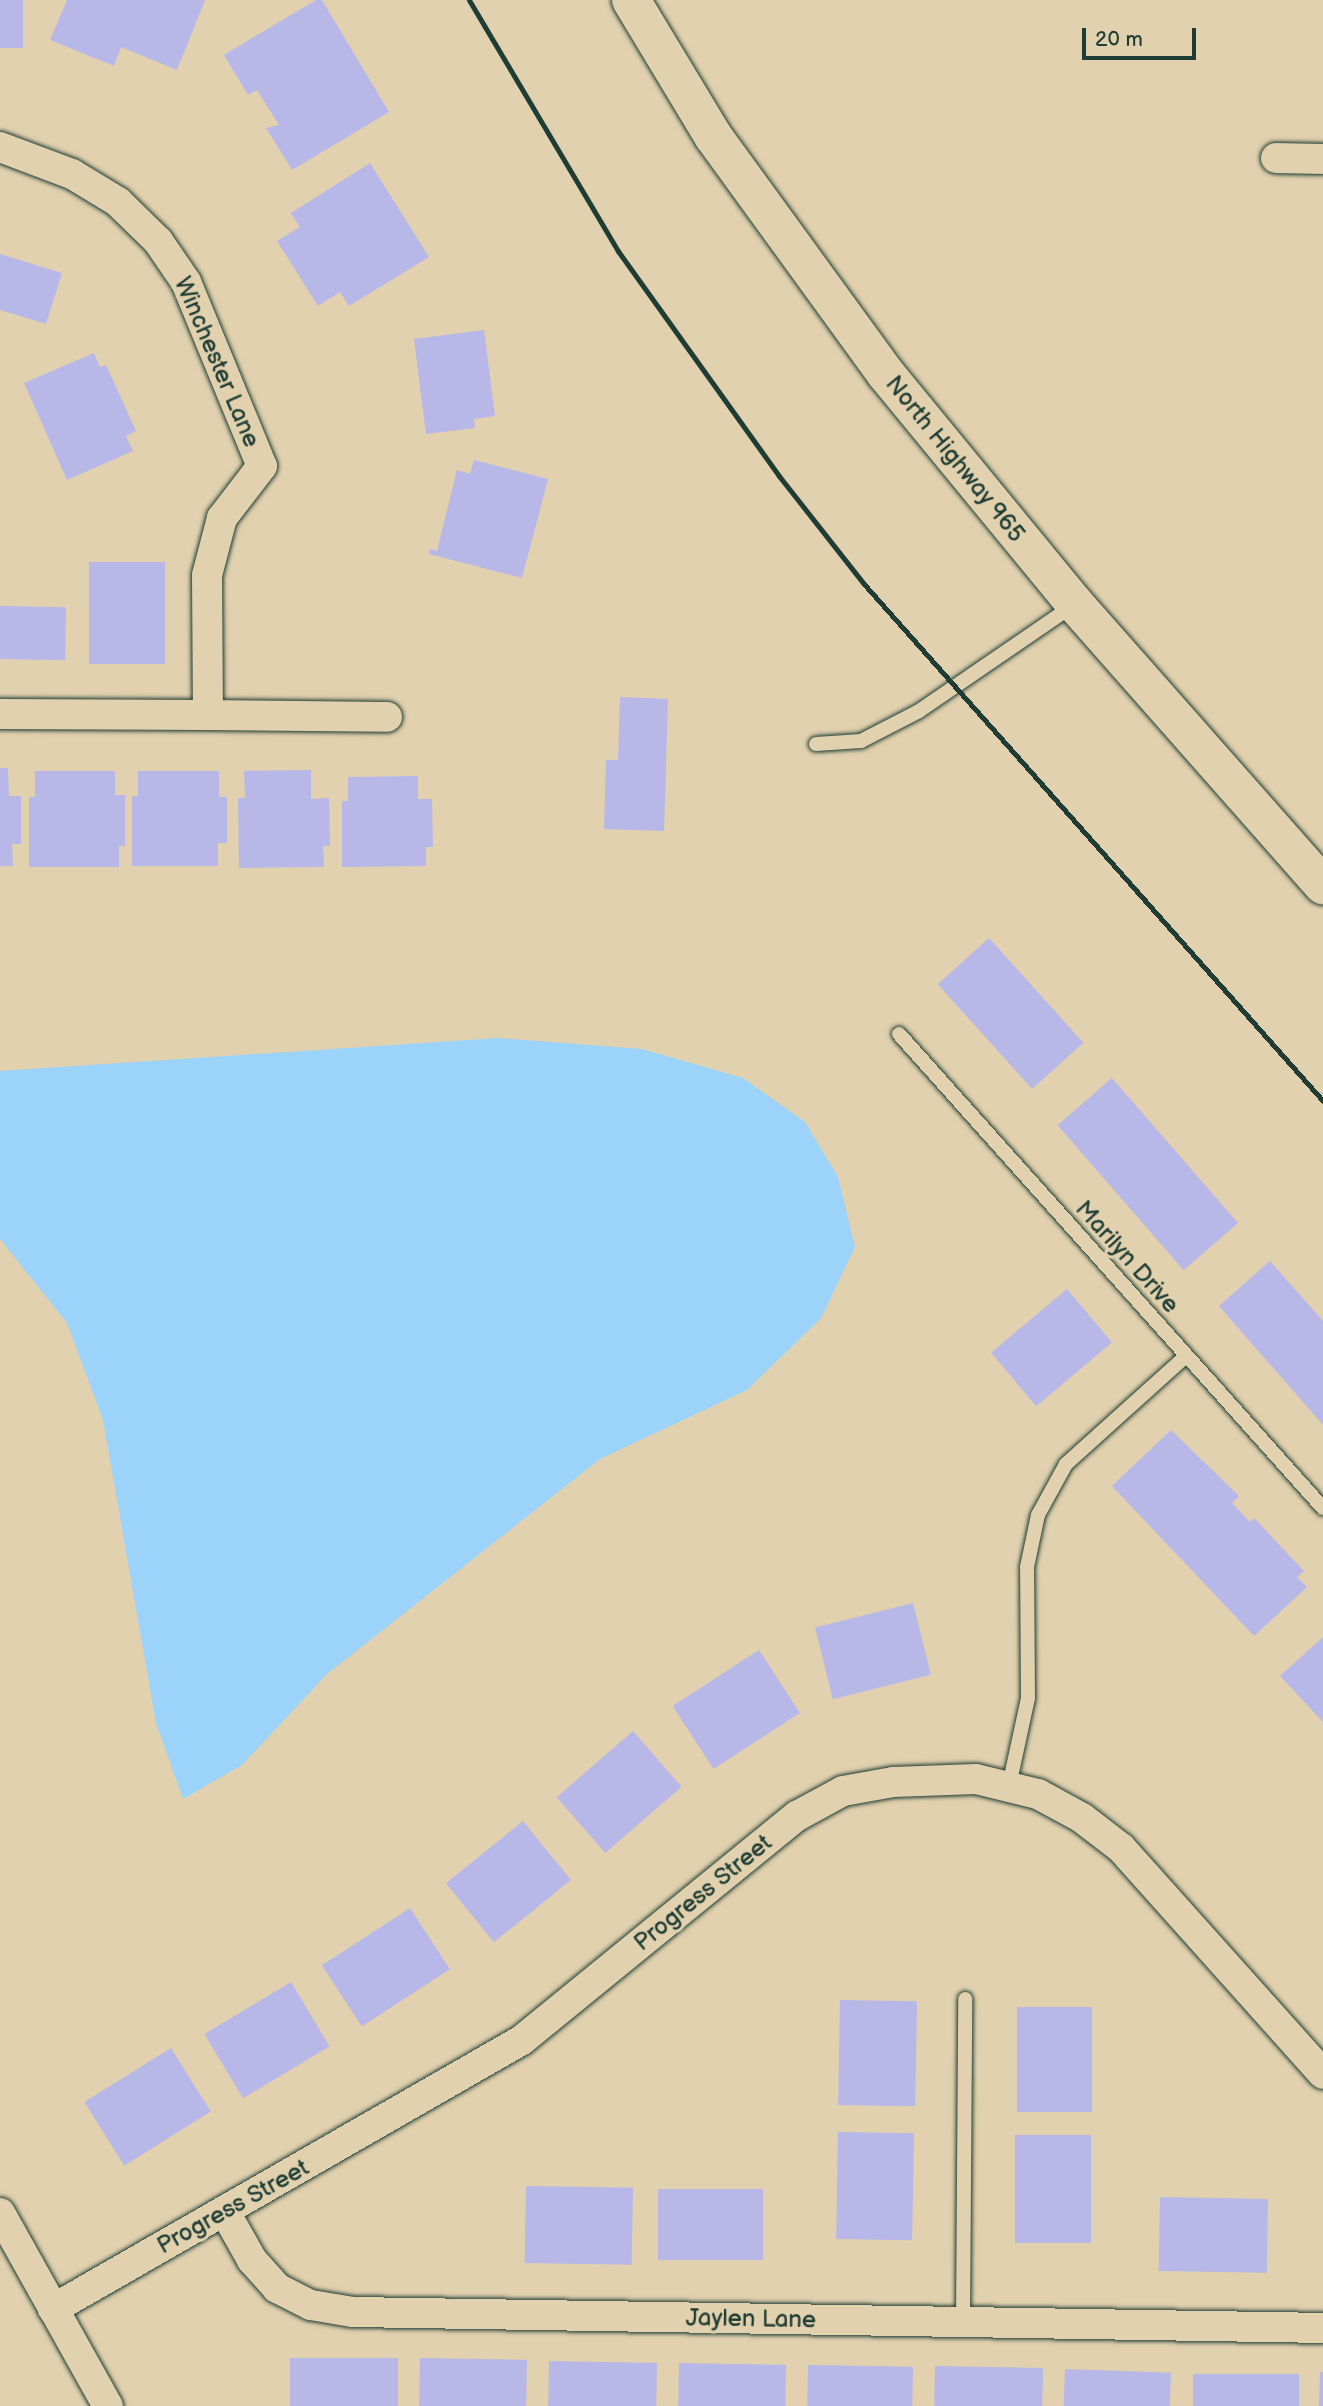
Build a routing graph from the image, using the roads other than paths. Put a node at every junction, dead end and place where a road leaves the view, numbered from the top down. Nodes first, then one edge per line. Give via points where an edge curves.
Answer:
1 (631, 0) edge
2 (0, 147) edge
3 (1276, 158) dead end
4 (1323, 159) edge
5 (1075, 604) junction
6 (0, 714) edge
7 (208, 715) junction
8 (387, 717) dead end
9 (816, 744) dead end
10 (1323, 885) edge
11 (900, 1034) dead end
12 (1186, 1356) junction
13 (1323, 1508) edge
14 (1009, 1786) junction
15 (965, 1999) dead end
16 (1323, 2074) edge
17 (225, 2212) junction
18 (0, 2213) edge
19 (53, 2309) junction
20 (963, 2322) junction
21 (1323, 2328) edge
22 (108, 2406) edge

1 - 5 street, North Highway 965 via 713,136 829,299
2 - 7 street, Winchester Lane via 72,174 118,202 158,241 186,282 262,466 222,518 207,575
3 - 4 street
5 - 9 lane via 919,711 861,741
5 - 10 street, North Highway 965
6 - 7 street
7 - 8 street
11 - 12 lane, Marilyn Drive
12 - 13 lane, Marilyn Drive
12 - 14 lane via 1066,1464 1038,1515 1027,1567 1028,1698
14 - 16 street, Progress Street via 1082,1818 1121,1848
14 - 17 street, Progress Street via 939,1777 843,1791 797,1816 522,2040
15 - 20 lane
17 - 19 street, Progress Street
17 - 20 street, Jaylen Lane via 252,2260 277,2288 311,2305 353,2312
18 - 19 street
19 - 22 street
20 - 21 street, Jaylen Lane

